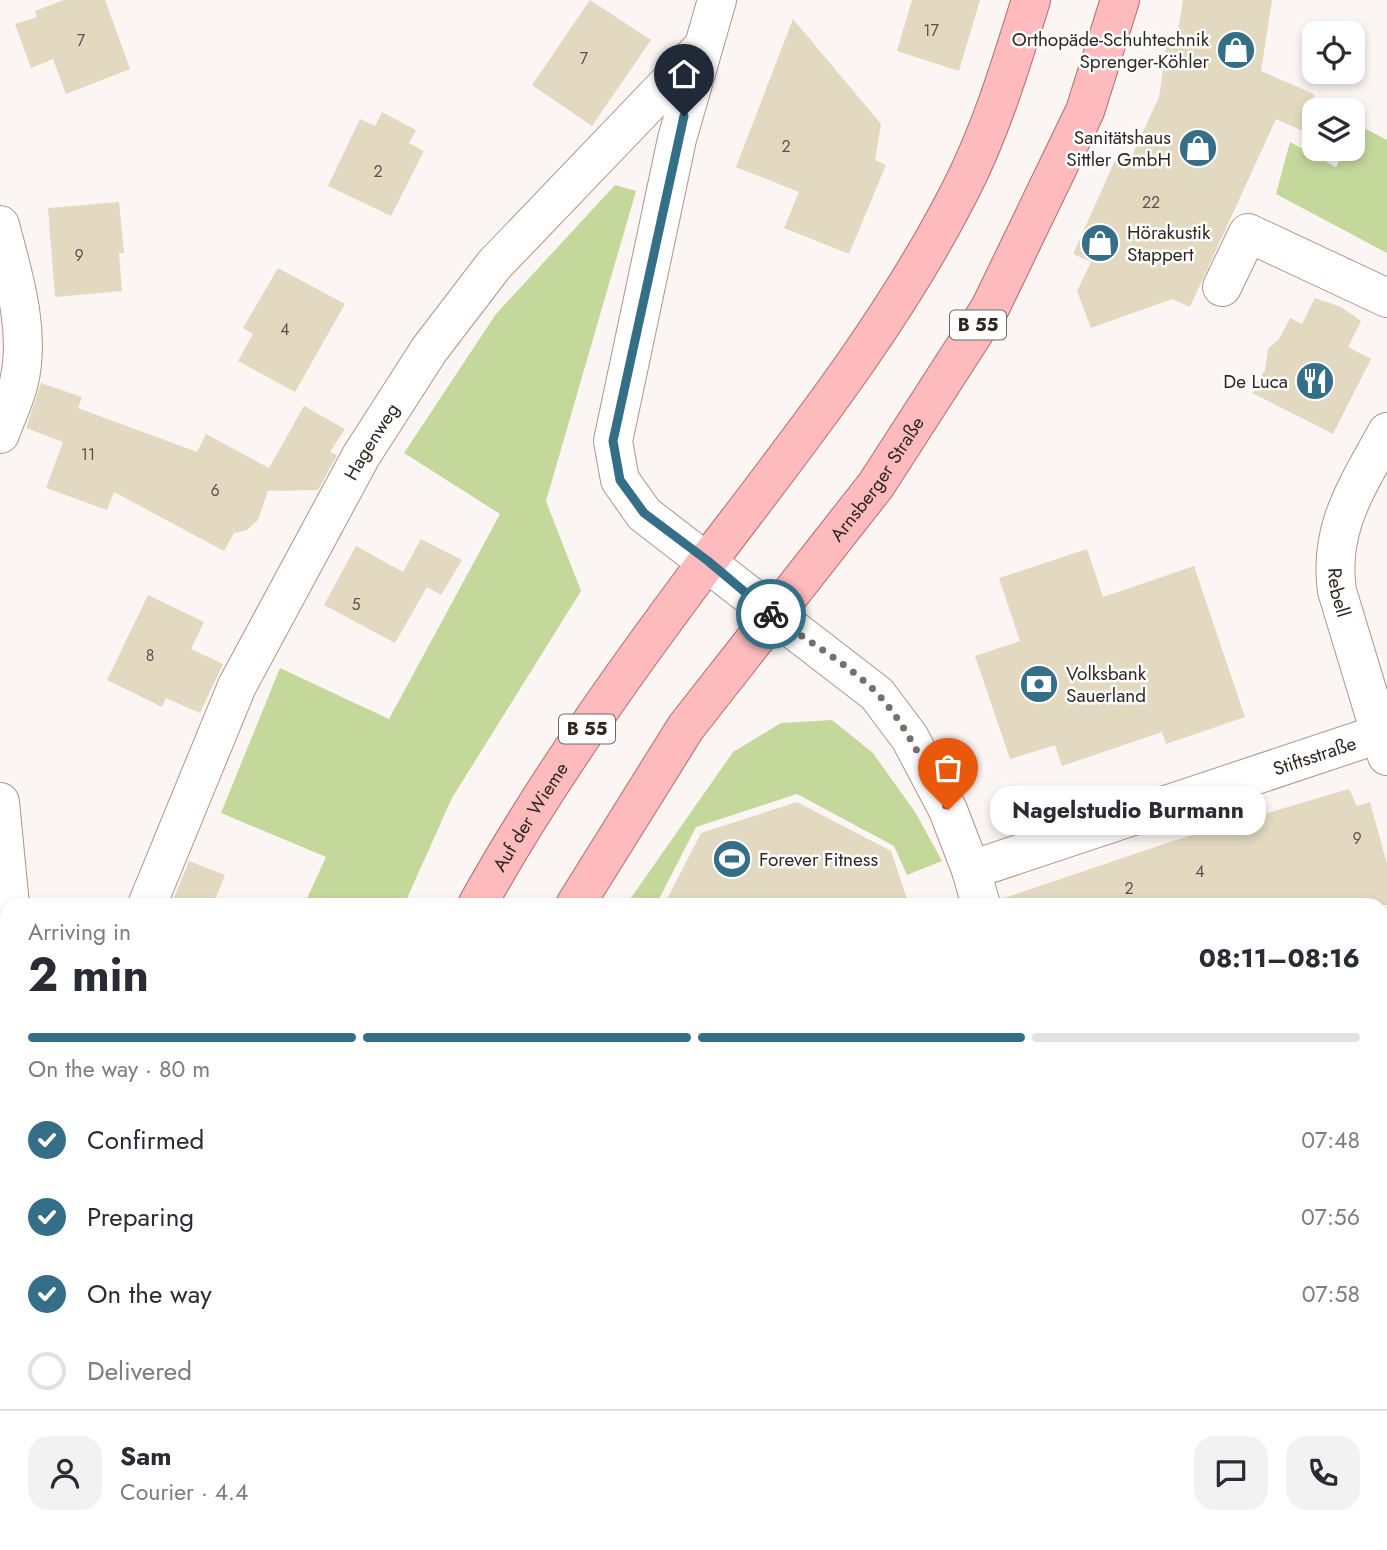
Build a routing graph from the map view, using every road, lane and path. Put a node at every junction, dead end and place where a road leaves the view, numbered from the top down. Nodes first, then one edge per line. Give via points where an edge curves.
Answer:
1 (717, 0) edge
2 (1031, 0) edge
3 (1120, 0) edge
4 (704, 47) junction
5 (0, 225) edge
6 (1222, 287) dead end
7 (1387, 298) edge
8 (1387, 432) edge
9 (0, 434) edge
10 (708, 561) junction
11 (772, 615) junction
12 (1383, 745) edge
13 (0, 802) edge
14 (976, 887) edge
15 (9, 898) edge
16 (150, 898) edge
17 (481, 898) edge
18 (580, 898) edge

1 - 4 street
2 - 10 main road, B 55 via 1009,73 965,178 933,238 898,298 805,433
3 - 11 main road, Arnsberger Straße / B 55 via 1085,111 990,308 876,485
4 - 10 street via 677,139 613,441 627,494 644,513
4 - 16 street, Hagenweg via 494,265 429,350 361,456 237,686
5 - 9 street via 21,317 22,349 19,382
6 - 7 street via 1248,233
8 - 12 street, Rebell via 1350,500 1337,536 1334,565 1337,591
10 - 11 street
10 - 17 main road, Auf der Wieme / B 55 via 522,824
11 - 14 street via 877,694 910,738 948,810
11 - 18 main road, B 55 via 686,727
12 - 14 street, Stiftsstraße
13 - 15 street

